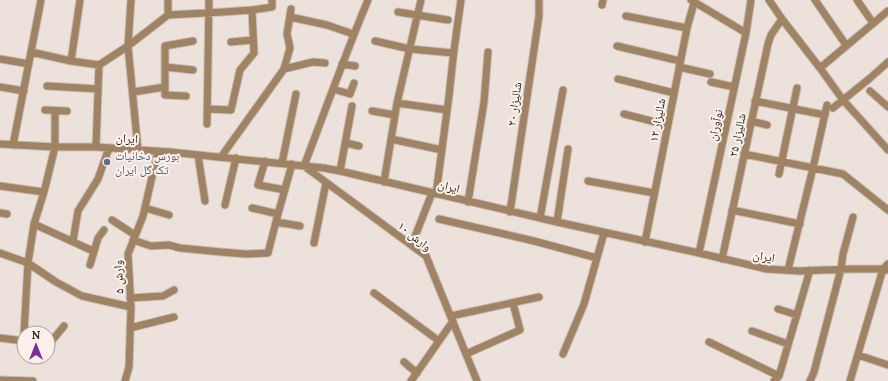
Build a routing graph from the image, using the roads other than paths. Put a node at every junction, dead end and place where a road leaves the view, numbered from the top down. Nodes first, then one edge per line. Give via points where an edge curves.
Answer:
1 (41, 0) edge
2 (80, 0) edge
3 (131, 0) edge
4 (168, 0) edge
5 (209, 0) edge
6 (272, 0) edge
7 (368, 0) edge
8 (421, 0) edge
9 (461, 0) edge
10 (539, 0) edge
11 (751, 0) edge
12 (769, 0) edge
13 (815, 0) edge
14 (857, 0) edge
15 (692, 1) edge
16 (291, 9) dead end
17 (252, 10) junction
18 (888, 11) edge
19 (398, 12) dead end
20 (209, 13) junction
21 (168, 15) junction
22 (418, 15) junction
23 (626, 16) dead end
24 (290, 17) junction
25 (782, 18) junction
26 (448, 20) dead end
27 (873, 23) junction
28 (687, 28) junction
29 (746, 33) junction
30 (353, 34) junction
31 (253, 40) junction
32 (193, 41) dead end
33 (375, 41) dead end
34 (231, 42) dead end
35 (846, 45) junction
36 (128, 46) junction
37 (617, 46) dead end
38 (410, 49) junction
39 (31, 52) junction
40 (488, 52) dead end
41 (453, 54) junction
42 (0, 59) edge
43 (71, 62) junction
44 (888, 62) edge
45 (325, 63) dead end
46 (29, 64) junction
47 (342, 64) junction
48 (680, 64) junction
49 (99, 65) junction
50 (355, 66) dead end
51 (165, 67) junction
52 (820, 68) junction
53 (284, 69) junction
54 (193, 70) dead end
55 (710, 74) dead end
56 (618, 79) dead end
57 (711, 82) dead end
58 (354, 83) dead end
59 (47, 86) dead end
60 (0, 87) edge
61 (165, 87) junction
62 (734, 87) junction
63 (797, 88) dead end
64 (98, 89) junction
65 (333, 89) junction
66 (563, 90) dead end
67 (24, 91) junction
68 (870, 91) dead end
69 (133, 92) junction
70 (674, 93) junction
71 (296, 94) dead end
72 (186, 96) dead end
73 (843, 100) junction
74 (755, 101) junction
75 (397, 103) junction
76 (352, 106) dead end
77 (888, 107) edge
78 (792, 108) junction
79 (208, 109) junction
80 (46, 110) dead end
81 (55, 110) junction
82 (447, 110) junction
83 (372, 111) dead end
84 (67, 112) dead end
85 (624, 114) dead end
86 (395, 115) junction
87 (825, 115) junction
88 (751, 121) junction
89 (207, 124) dead end
90 (668, 125) junction
91 (767, 125) dead end
92 (391, 139) junction
93 (346, 142) junction
94 (0, 144) edge
95 (13, 145) junction
96 (359, 146) dead end
97 (55, 147) junction
98 (96, 147) junction
99 (109, 148) junction
100 (568, 149) dead end
101 (138, 150) junction
102 (442, 150) junction
103 (888, 150) edge
104 (158, 152) junction
105 (744, 154) junction
106 (198, 155) junction
107 (221, 157) junction
108 (236, 158) junction
109 (781, 161) junction
110 (265, 162) junction
111 (282, 163) junction
112 (292, 164) junction
113 (304, 166) junction
114 (813, 168) junction
115 (340, 171) junction
116 (779, 174) dead end
117 (588, 181) dead end
118 (384, 182) junction
119 (326, 183) junction
120 (0, 186) edge
121 (285, 190) junction
122 (44, 192) junction
123 (434, 193) junction
124 (654, 194) junction
125 (205, 200) dead end
126 (468, 202) junction
127 (225, 205) dead end
128 (145, 208) junction
129 (252, 208) dead end
130 (732, 210) junction
131 (888, 210) edge
132 (510, 212) junction
133 (169, 215) dead end
134 (853, 217) dead end
135 (277, 218) junction
136 (540, 218) junction
137 (439, 219) dead end
138 (112, 220) dead end
139 (556, 222) junction
140 (34, 224) junction
141 (800, 224) junction
142 (300, 226) dead end
143 (104, 230) dead end
144 (604, 233) junction
145 (134, 238) junction
146 (414, 239) dead end
147 (73, 241) junction
148 (314, 242) dead end
149 (645, 242) junction
150 (93, 251) junction
151 (0, 253) edge
152 (699, 253) junction
153 (597, 258) junction
154 (722, 259) junction
155 (28, 263) junction
156 (90, 265) dead end
157 (886, 268) edge
158 (788, 270) junction
159 (810, 270) junction
160 (841, 270) junction
161 (174, 290) dead end
162 (374, 293) dead end
163 (539, 297) dead end
164 (130, 298) junction
165 (513, 303) junction
166 (131, 307) junction
167 (778, 309) dead end
168 (797, 315) junction
169 (174, 317) dead end
170 (452, 319) junction
171 (24, 325) edge
172 (64, 326) dead end
173 (130, 328) junction
174 (752, 331) dead end
175 (56, 336) edge
176 (0, 338) edge
177 (16, 340) edge
178 (439, 341) junction
179 (709, 342) dead end
180 (788, 344) junction
181 (466, 354) junction
182 (563, 354) dead end
183 (858, 355) junction
184 (404, 362) dead end
185 (888, 365) edge
186 (417, 373) junction
187 (776, 378) edge
188 (0, 380) edge
189 (33, 381) edge
190 (125, 381) edge
191 (412, 381) edge
192 (477, 381) edge
193 (810, 381) edge
194 (850, 381) edge

1 - 39 street
2 - 43 street
3 - 36 street
4 - 21 street
5 - 20 street
6 - 17 street via 272,7
7 - 30 street
8 - 22 street
9 - 41 street
10 - 132 street, شالیزار ۲۰ via 539,16
11 - 29 street, نوآوران
12 - 25 street
13 - 35 street
14 - 27 street
15 - 28 street, شالیزار ۱۲
15 - 29 street
16 - 24 street
17 - 20 street
17 - 31 street
18 - 27 street
19 - 22 street
20 - 21 street
20 - 79 street
21 - 36 street
22 - 26 street
22 - 38 street
23 - 28 street
24 - 30 street
24 - 53 street via 290,48
25 - 52 street
25 - 74 street, شالیزار ۲۵ via 768,44
27 - 35 street
28 - 48 street, شالیزار ۱۲
29 - 62 street, نوآوران
30 - 47 street
31 - 34 street
31 - 79 street via 254,53 240,70 231,110
32 - 51 street via 165,46
33 - 38 street
35 - 52 street
36 - 49 street
36 - 69 street
37 - 48 street
38 - 41 street
38 - 75 street
39 - 43 street
39 - 46 street
40 - 126 street via 484,102
41 - 82 street
42 - 46 street
43 - 49 street
44 - 73 street
45 - 53 street via 313,62
46 - 67 street
47 - 50 street
47 - 65 street
48 - 55 street
48 - 70 street, شالیزار ۱۲
49 - 64 street
51 - 54 street
51 - 61 street
52 - 73 street
53 - 107 street
56 - 70 street
57 - 62 street
58 - 65 street via 350,94
59 - 64 street
60 - 67 street
61 - 69 street
61 - 72 street via 165,95
62 - 152 street, نوآوران
63 - 78 street
64 - 98 street
65 - 113 street
66 - 136 street
67 - 95 street
68 - 77 street
69 - 101 street
70 - 90 street, شالیزار ۱۲
71 - 111 street
73 - 87 street via 830,107
73 - 103 street
74 - 78 street
74 - 88 street, شالیزار ۲۵
75 - 82 street
75 - 86 street
76 - 93 street
78 - 87 street
78 - 109 street
79 - 89 street
80 - 81 street
81 - 84 street
81 - 97 street
82 - 102 street
83 - 86 street
85 - 90 street
86 - 92 street
87 - 114 street
88 - 91 street
88 - 105 street, شالیزار ۲۵
90 - 124 street, شالیزار ۱۲
92 - 102 street
92 - 118 street
93 - 96 street
93 - 115 street
94 - 95 street, ایران
95 - 97 street, ایران
97 - 98 street, ایران
97 - 122 street
98 - 99 street, ایران
99 - 101 street, ایران
99 - 147 street via 98,179 78,210
100 - 139 street
101 - 104 street, ایران
102 - 123 street
104 - 106 street, ایران
104 - 128 street, وارش ۵
105 - 109 street
105 - 130 street, شالیزار ۲۵
106 - 107 street, ایران
106 - 125 street
107 - 108 street, ایران
108 - 110 street, ایران
108 - 127 street
109 - 114 street
109 - 116 street
110 - 111 street, ایران
110 - 121 street via 258,185
111 - 112 street, ایران
112 - 113 street, ایران
112 - 121 street
113 - 115 street, ایران
113 - 119 street, وارش ۱۰
114 - 131 street via 843,174
114 - 141 street
115 - 118 street, ایران
117 - 124 street
118 - 123 street, ایران
119 - 148 street
119 - 170 street, وارش ۱۰ via 426,256
120 - 122 street
121 - 135 street
122 - 140 street
123 - 126 street, ایران
123 - 146 street
124 - 149 street, شالیزار ۱۲
126 - 132 street, ایران
128 - 133 street
128 - 145 street, وارش ۵
129 - 135 street
130 - 141 street
130 - 154 street, شالیزار ۲۵
132 - 136 street, ایران
134 - 160 street
135 - 142 street
135 - 145 street via 268,254 151,246
136 - 139 street, ایران
137 - 153 street
138 - 145 street
139 - 144 street, ایران
140 - 147 street
140 - 155 street
141 - 158 street
143 - 150 street
144 - 149 street, ایران
144 - 153 street
145 - 164 street, وارش ۵ via 128,254
147 - 150 street
149 - 152 street, ایران
150 - 156 street
151 - 155 street
152 - 154 street, ایران
153 - 182 street via 584,304
154 - 158 street, ایران via 767,269
155 - 166 street via 82,296
155 - 171 street
157 - 160 street, ایران
157 - 183 street
158 - 159 street, ایران
159 - 160 street, ایران
159 - 168 street
160 - 193 street
161 - 164 street via 163,296
162 - 178 street
163 - 165 street
164 - 166 street, وارش ۵
165 - 170 street
165 - 181 street via 520,330
166 - 173 street, وارش ۵
167 - 168 street
168 - 180 street
169 - 173 street
170 - 178 street
170 - 181 street, وارش ۱۰
172 - 175 street
173 - 190 street, وارش ۵ via 129,367
174 - 180 street
176 - 177 street
178 - 186 street
179 - 187 street
180 - 187 street
181 - 192 street, وارش ۱۰
183 - 185 street
183 - 194 street
184 - 186 street
186 - 191 street
188 - 189 street

